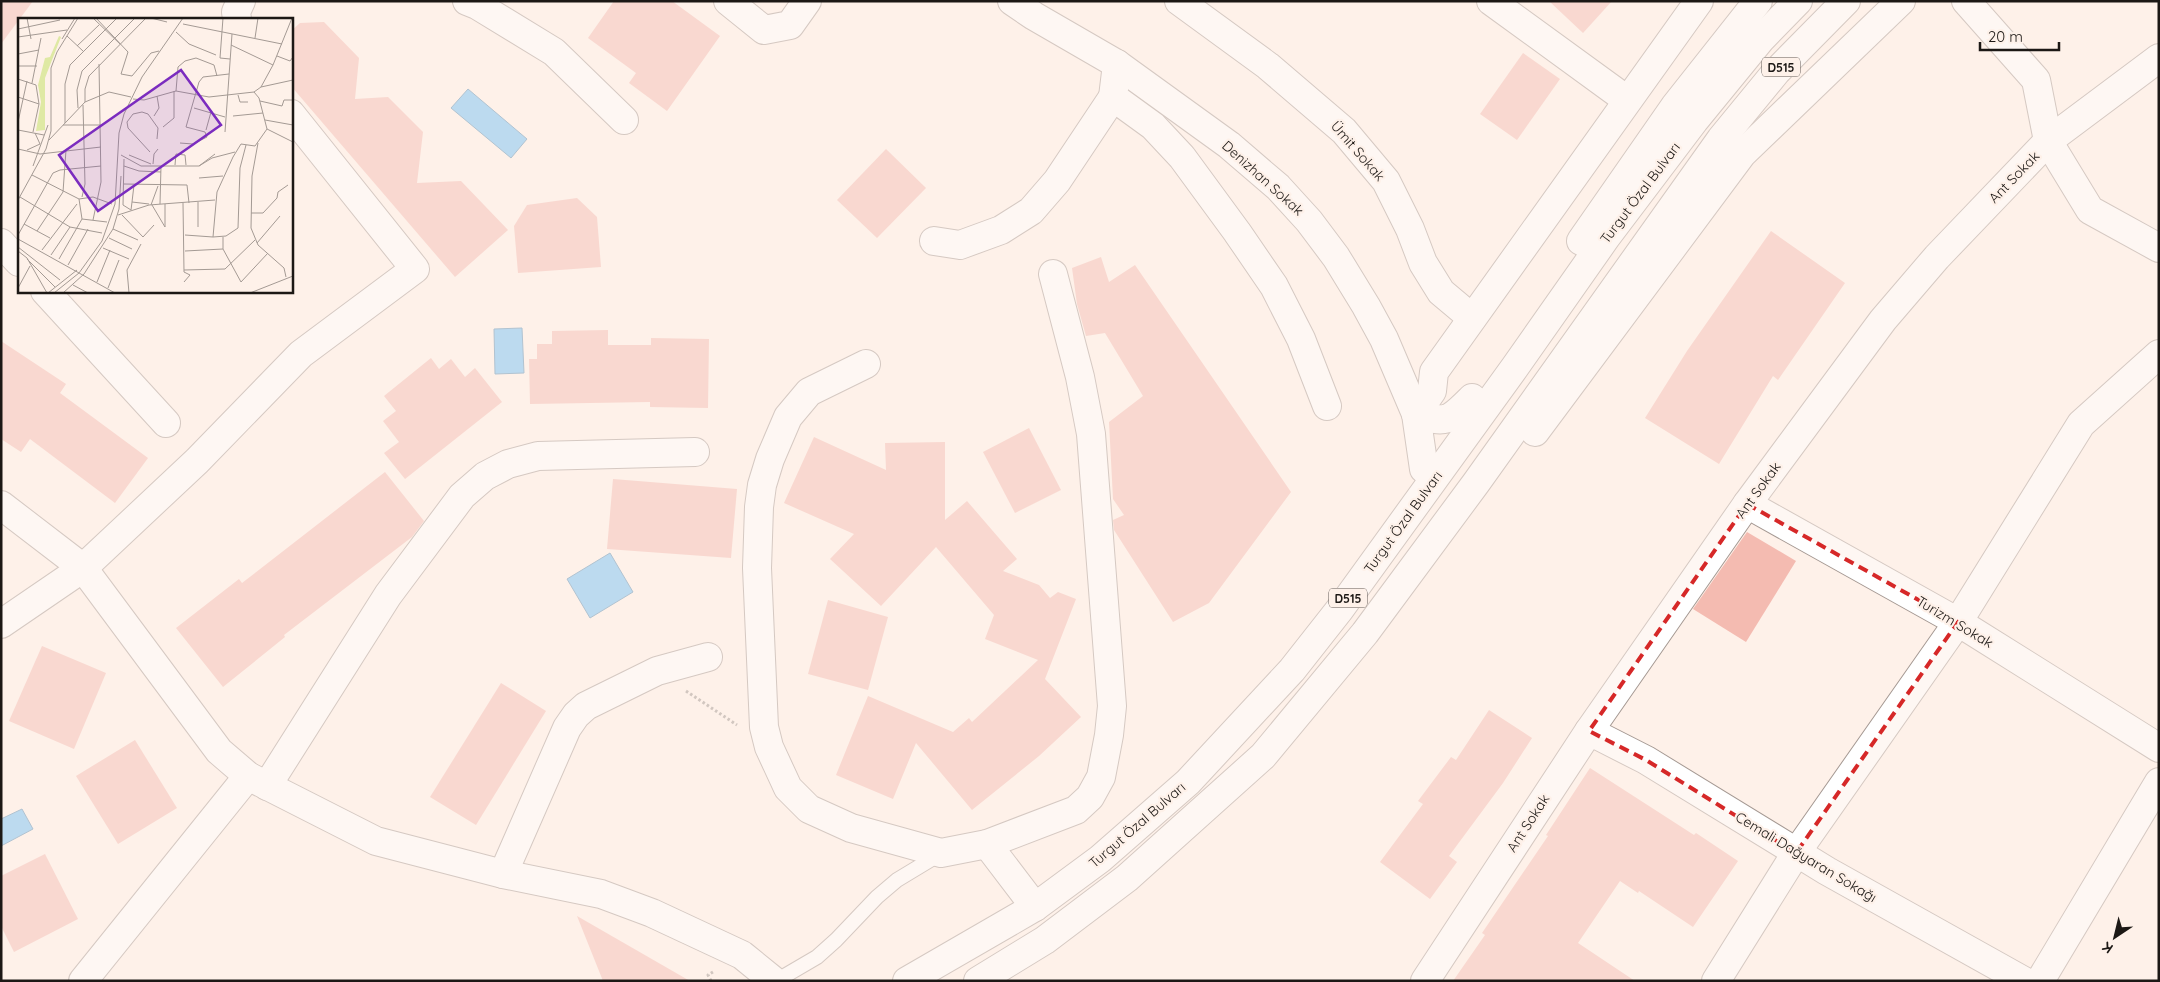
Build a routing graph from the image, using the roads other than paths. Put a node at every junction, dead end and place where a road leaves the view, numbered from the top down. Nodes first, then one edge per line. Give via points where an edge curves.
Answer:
1 (240, 1) edge
2 (467, 1) edge
3 (728, 1) edge
4 (807, 1) edge
5 (1179, 1) edge
6 (1491, 1) edge
7 (1699, 1) edge
8 (1758, 1) edge
9 (1798, 1) edge
10 (1846, 1) edge
11 (1901, 1) edge
12 (1966, 1) edge
13 (1030, 6) edge
14 (237, 18) edge
15 (2159, 58) edge
16 (1117, 64) junction
17 (1113, 97) junction
18 (1627, 100) junction
19 (292, 115) edge
20 (624, 120) dead end
21 (2048, 141) junction
22 (18, 229) edge
23 (934, 241) dead end
24 (1, 243) edge
25 (2159, 248) edge
26 (18, 261) edge
27 (1053, 274) dead end
28 (47, 292) edge
29 (1472, 318) junction
30 (2159, 354) edge
31 (866, 364) dead end
32 (1472, 398) junction
33 (1327, 406) dead end
34 (1416, 414) junction
35 (166, 423) dead end
36 (695, 452) dead end
37 (1424, 469) junction
38 (1747, 504) junction
39 (1, 505) edge
40 (84, 568) junction
41 (1340, 609) junction
42 (1958, 622) junction
43 (1, 624) edge
44 (708, 657) dead end
45 (1589, 731) junction
46 (2159, 748) edge
47 (1263, 756) junction
48 (258, 781) junction
49 (2159, 782) edge
50 (987, 844) junction
51 (1796, 853) junction
52 (941, 854) junction
53 (503, 874) junction
54 (1035, 907) junction
55 (83, 981) edge
56 (775, 981) edge
57 (907, 981) edge
58 (978, 981) edge
59 (1425, 981) edge
60 (1716, 981) edge
61 (2024, 981) edge
62 (2040, 981) edge

1 - 14 main road
2 - 20 main road via 554,52
3 - 4 main road via 764,30 790,25
5 - 29 main road, Ümit Sokak via 1268,66 1344,131 1386,181 1423,263 1441,292
6 - 18 main road
7 - 18 main road
8 - 32 main road via 1674,106
9 - 41 main road, Turgut Özal Bulvarı / D515 via 1761,39 1706,106 1607,236
10 - 47 main road, D515 via 1776,72 1721,139 1365,633
11 - 47 main road via 1742,154 1420,590 1382,635
12 - 21 main road via 2036,80
13 - 16 main road, Denizhan Sokak
15 - 21 main road, Ant Sokak
16 - 17 main road
16 - 34 main road, Denizhan Sokak via 1229,145 1278,187 1309,221 1366,306
17 - 23 main road via 1057,181 1030,211 1001,230 960,244
17 - 33 main road via 1153,126 1182,157 1238,232 1274,286 1301,339
18 - 29 main road
19 - 40 main road via 416,269 301,354 197,461
21 - 25 main road via 2090,210
21 - 38 main road, Ant Sokak via 1937,257 1883,320
22 - 24 main road
24 - 26 main road
27 - 50 main road via 1091,434 1112,706 1109,734 1101,777 1090,797 1076,810
28 - 35 main road
29 - 34 main road via 1434,372 1432,391
30 - 42 main road via 2081,424
31 - 52 main road via 809,392 788,417 762,485 756,568 762,705 768,747 788,788 809,809 851,828
32 - 34 main road via 1452,418 1437,420
32 - 37 main road
34 - 37 main road, Denizhan Sokak
36 - 48 main road via 538,456 508,464 485,476 462,496 388,595
37 - 41 main road
38 - 42 main road, Turizm Sokak
38 - 45 main road, Ant Sokak
39 - 40 main road
40 - 43 main road
40 - 48 main road via 219,751
41 - 54 main road, Turgut Özal Bulvarı / D515 via 1292,670 1188,782 1100,859
42 - 46 main road, Turizm Sokak
42 - 51 main road
44 - 53 main road via 657,671 586,706 576,715 567,728
45 - 51 main road, Cemali Dağyaran Sokağı via 1646,760
45 - 59 main road, Ant Sokak
47 - 58 main road, D515 via 1127,878 1045,940
48 - 53 main road via 376,841
48 - 55 main road
49 - 62 main road
50 - 52 main road
50 - 54 main road
51 - 60 main road
51 - 61 main road, Cemali Dağyaran Sokağı
52 - 56 lane via 898,880 817,957
53 - 56 main road via 601,894 652,913 742,955
54 - 57 main road, Turgut Özal Bulvarı / D515

